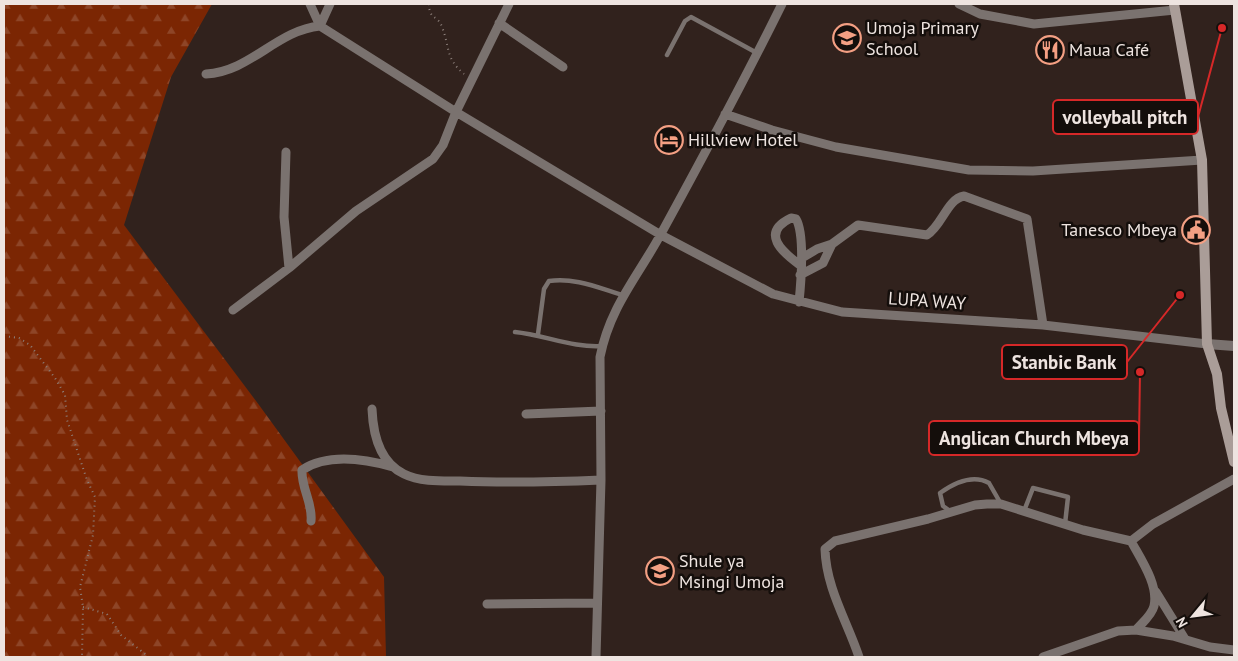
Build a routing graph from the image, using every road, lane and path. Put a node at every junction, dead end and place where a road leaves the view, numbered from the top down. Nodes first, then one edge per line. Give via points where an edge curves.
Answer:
1 (310, 4) edge
2 (330, 4) edge
3 (429, 4) edge
4 (509, 4) edge
5 (782, 4) edge
6 (959, 4) edge
7 (1174, 7) edge
8 (500, 22) junction
9 (320, 26) junction
10 (758, 53) junction
11 (667, 55) dead end
12 (563, 67) dead end
13 (206, 74) dead end
14 (472, 80) junction
15 (456, 112) junction
16 (725, 114) junction
17 (286, 152) dead end
18 (1202, 160) junction
19 (661, 235) junction
20 (832, 244) junction
21 (289, 268) junction
22 (800, 275) junction
23 (623, 295) junction
24 (799, 302) junction
25 (234, 310) dead end
26 (1043, 325) junction
27 (515, 332) dead end
28 (538, 334) junction
29 (4, 336) edge
30 (1207, 344) junction
31 (602, 346) junction
32 (1234, 346) edge
33 (372, 409) dead end
34 (601, 411) junction
35 (526, 414) dead end
36 (1234, 462) edge
37 (395, 468) junction
38 (1234, 479) edge
39 (601, 480) junction
40 (1001, 504) junction
41 (952, 511) junction
42 (1024, 511) junction
43 (311, 521) dead end
44 (1065, 524) junction
45 (1131, 540) junction
46 (1152, 585) junction
47 (596, 603) junction
48 (487, 604) dead end
49 (83, 607) junction
50 (1136, 630) junction
51 (1185, 639) junction
52 (1234, 650) edge
53 (82, 657) edge
54 (149, 657) edge
55 (596, 657) edge
56 (859, 657) edge
57 (1043, 657) edge

1 - 9 street
2 - 9 street
3 - 14 path via 430,15 443,28 452,63
4 - 8 street
5 - 10 street
6 - 7 street via 980,14 1034,24
7 - 18 main road
8 - 12 street
8 - 14 street
9 - 13 street via 300,29 232,69
9 - 15 street, LUPA WAY
10 - 11 lane via 691,17
10 - 16 street
14 - 15 street
15 - 19 street, LUPA WAY
15 - 21 street via 443,145 433,158 356,211
16 - 18 street via 836,147 969,170 1033,171
16 - 19 street
17 - 21 street via 284,217
18 - 30 main road
19 - 23 street
19 - 24 street, LUPA WAY via 772,294
20 - 22 street via 823,263
20 - 22 street via 817,249 801,262
20 - 26 street via 858,225 927,235 935,230 956,199 964,196 1025,216
21 - 25 street
22 - 24 street
23 - 28 lane via 581,283 549,281 544,289
23 - 31 street
24 - 26 street, LUPA WAY via 842,312
26 - 30 street, LUPA WAY
27 - 28 lane
28 - 31 lane via 590,347
29 - 49 path via 19,338 30,345 65,395 67,420 95,496 93,534 80,587
30 - 32 street
30 - 36 main road via 1217,374
31 - 34 street
33 - 37 street via 372,428 378,446
34 - 35 street
34 - 39 street
37 - 39 street via 414,478 430,480 529,483
37 - 43 street via 371,460 354,459 333,460 302,470
38 - 45 street via 1153,524
39 - 47 street
40 - 41 street via 975,505
40 - 41 lane via 988,483 976,479 962,482 940,494 943,506
40 - 42 street
41 - 56 street via 835,541 825,549 825,566 836,602
42 - 44 street
42 - 44 lane via 1033,488 1068,498
44 - 45 street
45 - 46 street
46 - 50 street via 1154,606
46 - 51 street
47 - 48 street
47 - 55 street
49 - 53 path
49 - 54 path via 107,614 117,631
50 - 51 street
50 - 57 street via 1118,631
51 - 52 street

